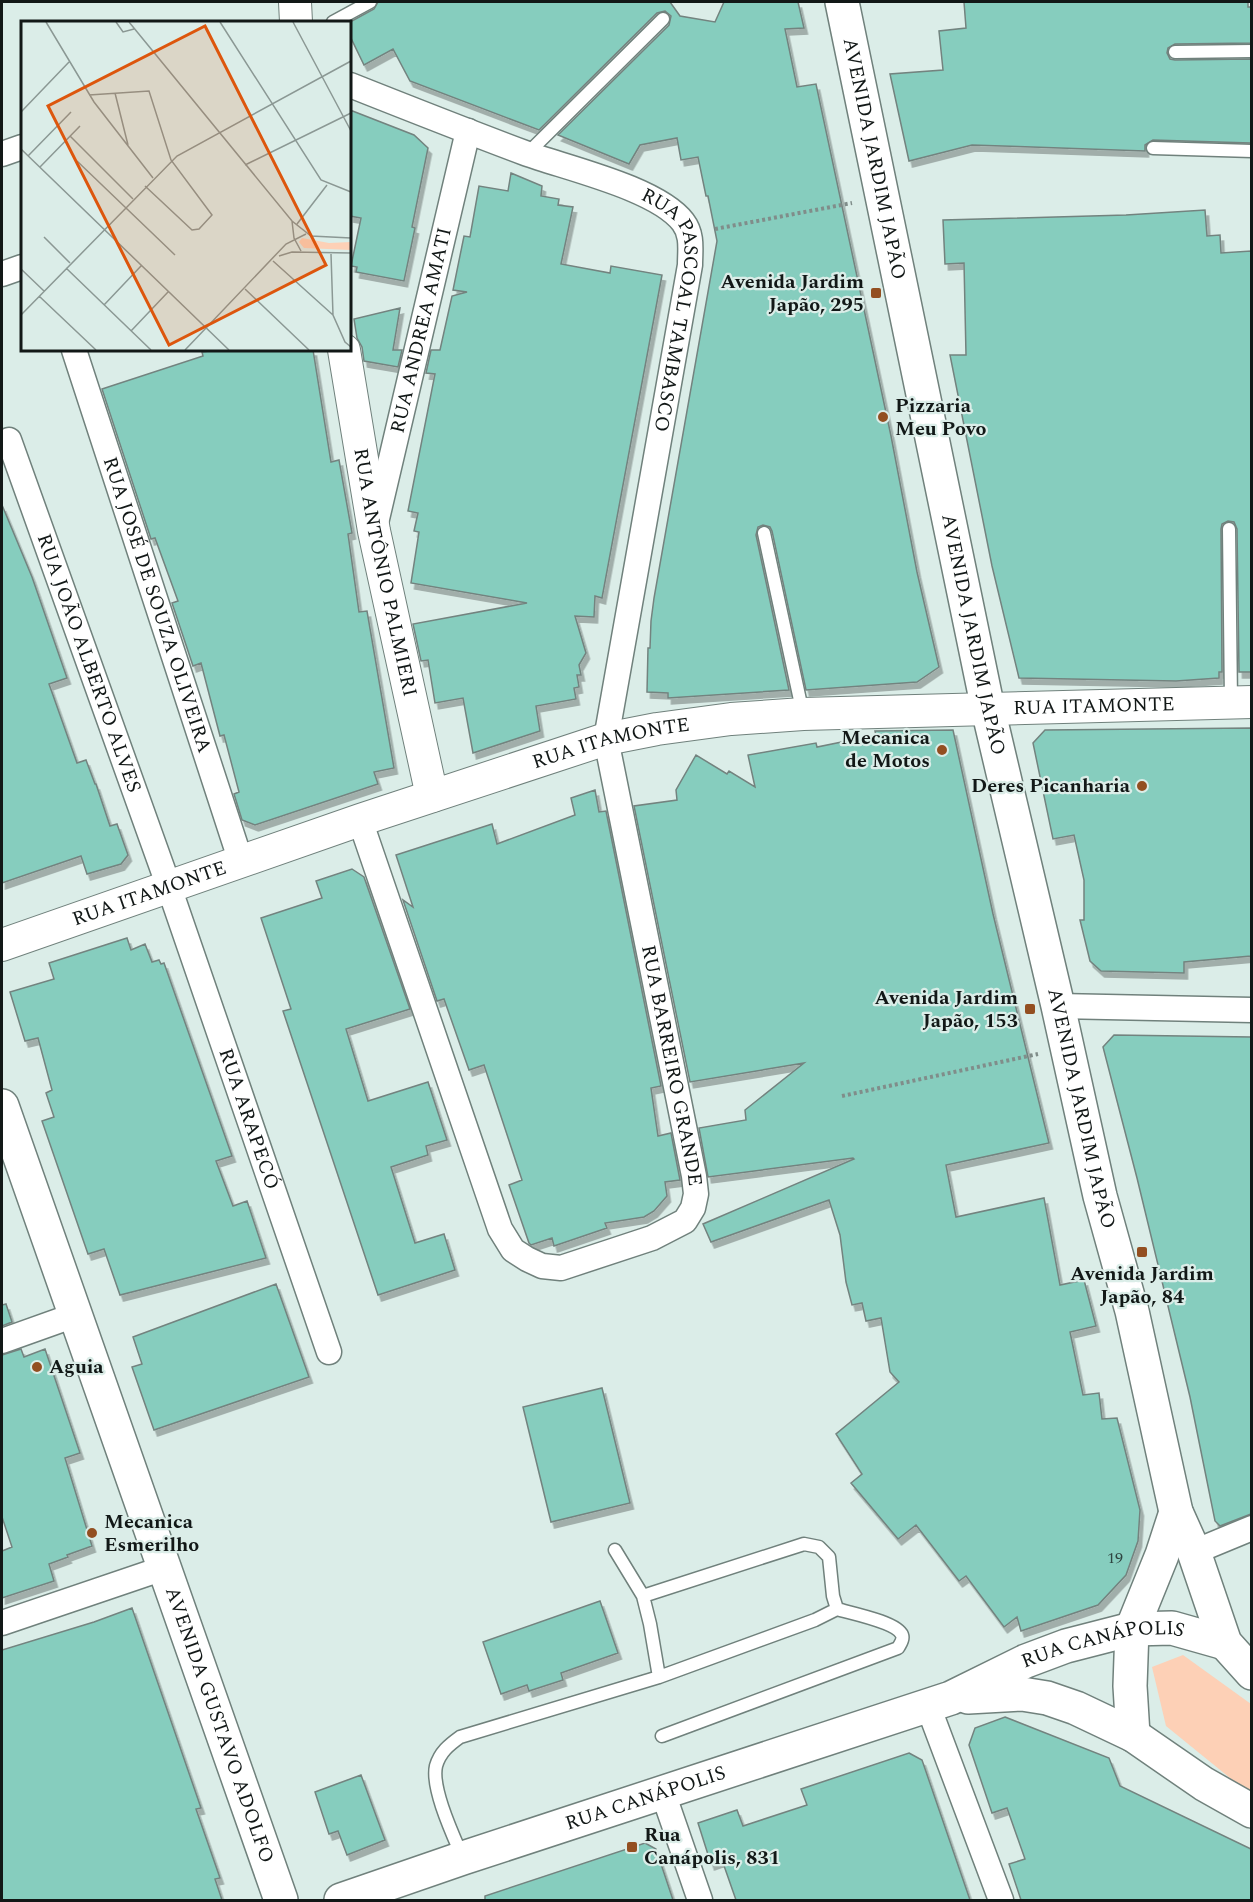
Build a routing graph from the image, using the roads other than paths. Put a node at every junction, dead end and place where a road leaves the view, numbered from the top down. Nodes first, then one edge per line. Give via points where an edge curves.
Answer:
1 (295, 2) edge
2 (370, 2) edge
3 (842, 2) edge
4 (663, 19) dead end
5 (296, 21) edge
6 (335, 21) edge
7 (1251, 51) edge
8 (1175, 52) dead end
9 (351, 85) edge
10 (468, 131) junction
11 (21, 147) edge
12 (1153, 148) dead end
13 (1251, 151) edge
14 (2, 154) edge
15 (527, 154) junction
16 (21, 267) edge
17 (2, 274) edge
18 (74, 351) edge
19 (344, 351) edge
20 (9, 440) dead end
21 (1229, 529) dead end
22 (374, 531) junction
23 (764, 533) dead end
24 (1241, 702) edge
25 (988, 709) junction
26 (803, 714) junction
27 (606, 739) junction
28 (432, 796) junction
29 (360, 820) junction
30 (241, 862) junction
31 (168, 888) junction
32 (2, 945) edge
33 (1058, 1006) junction
34 (1251, 1010) edge
35 (2, 1106) edge
36 (75, 1315) junction
37 (2, 1341) edge
38 (329, 1352) dead end
39 (1176, 1512) junction
40 (1251, 1528) edge
41 (615, 1550) dead end
42 (1194, 1552) junction
43 (164, 1568) junction
44 (643, 1596) junction
45 (837, 1609) junction
46 (2, 1623) edge
47 (1132, 1629) junction
48 (1225, 1643) junction
49 (1251, 1673) edge
50 (659, 1677) junction
51 (939, 1702) junction
52 (1133, 1735) junction
53 (662, 1736) dead end
54 (663, 1793) junction
55 (1251, 1811) edge
56 (463, 1858) junction
57 (281, 1900) edge
58 (341, 1900) edge
59 (700, 1900) edge
60 (1001, 1900) edge

1 - 5 street
2 - 6 lane
3 - 25 main road, AVENIDA JARDIM JAPÃO
4 - 15 lane
7 - 8 lane
9 - 10 street, RUA PASCOAL TAMBASCO
10 - 15 street, RUA PASCOAL TAMBASCO
10 - 22 street, RUA ANDREA AMATI
11 - 14 street
12 - 13 lane
15 - 27 street, RUA PASCOAL TAMBASCO via 646,196 671,210 690,234 690,265
16 - 17 street
18 - 30 street, RUA JOSÉ DE SOUZA OLIVEIRA
19 - 22 street, RUA ANTÔNIO PALMIERI
20 - 31 street, RUA JOÃO ALBERTO ALVES
21 - 24 lane
22 - 28 street, RUA ANTÔNIO PALMIERI
23 - 26 lane
24 - 25 street, RUA ITAMONTE
25 - 26 street, RUA ITAMONTE
25 - 33 main road, AVENIDA JARDIM JAPÃO
26 - 27 street, RUA ITAMONTE via 731,719
27 - 28 street, RUA ITAMONTE
27 - 29 street, RUA BARREIRO GRANDE via 688,1137 696,1194 685,1221 652,1238 561,1268 527,1259 513,1250 500,1229
28 - 29 street, RUA ITAMONTE
29 - 30 street, RUA ITAMONTE
30 - 31 street, RUA ITAMONTE
31 - 32 street, RUA ITAMONTE
31 - 38 street, RUA ARAPECÓ
33 - 34 street
33 - 39 main road, AVENIDA JARDIM JAPÃO
35 - 36 main road, AVENIDA GUSTAVO ADOLFO
36 - 37 street
36 - 43 main road, AVENIDA GUSTAVO ADOLFO
39 - 42 main road, AVENIDA JARDIM JAPÃO
39 - 47 main road
40 - 42 street
41 - 44 lane
42 - 48 main road, AVENIDA JARDIM JAPÃO
43 - 46 street
43 - 57 main road, AVENIDA GUSTAVO ADOLFO
44 - 45 lane via 804,1544 819,1547 830,1557
44 - 50 lane
45 - 50 lane
45 - 53 lane via 897,1629 902,1641 898,1648
47 - 48 main road, RUA CANÁPOLIS via 1172,1628
47 - 51 main road, RUA CANÁPOLIS via 1026,1661
47 - 52 main road
48 - 49 main road
50 - 56 lane via 460,1737 447,1746 435,1771 445,1816
51 - 52 main road, RUA CANÁPOLIS via 1022,1694 1047,1698
51 - 54 main road, RUA CANÁPOLIS
51 - 60 street
52 - 55 main road, RUA CANÁPOLIS
54 - 56 main road, RUA CANÁPOLIS
54 - 59 street
56 - 58 main road, RUA CANÁPOLIS

